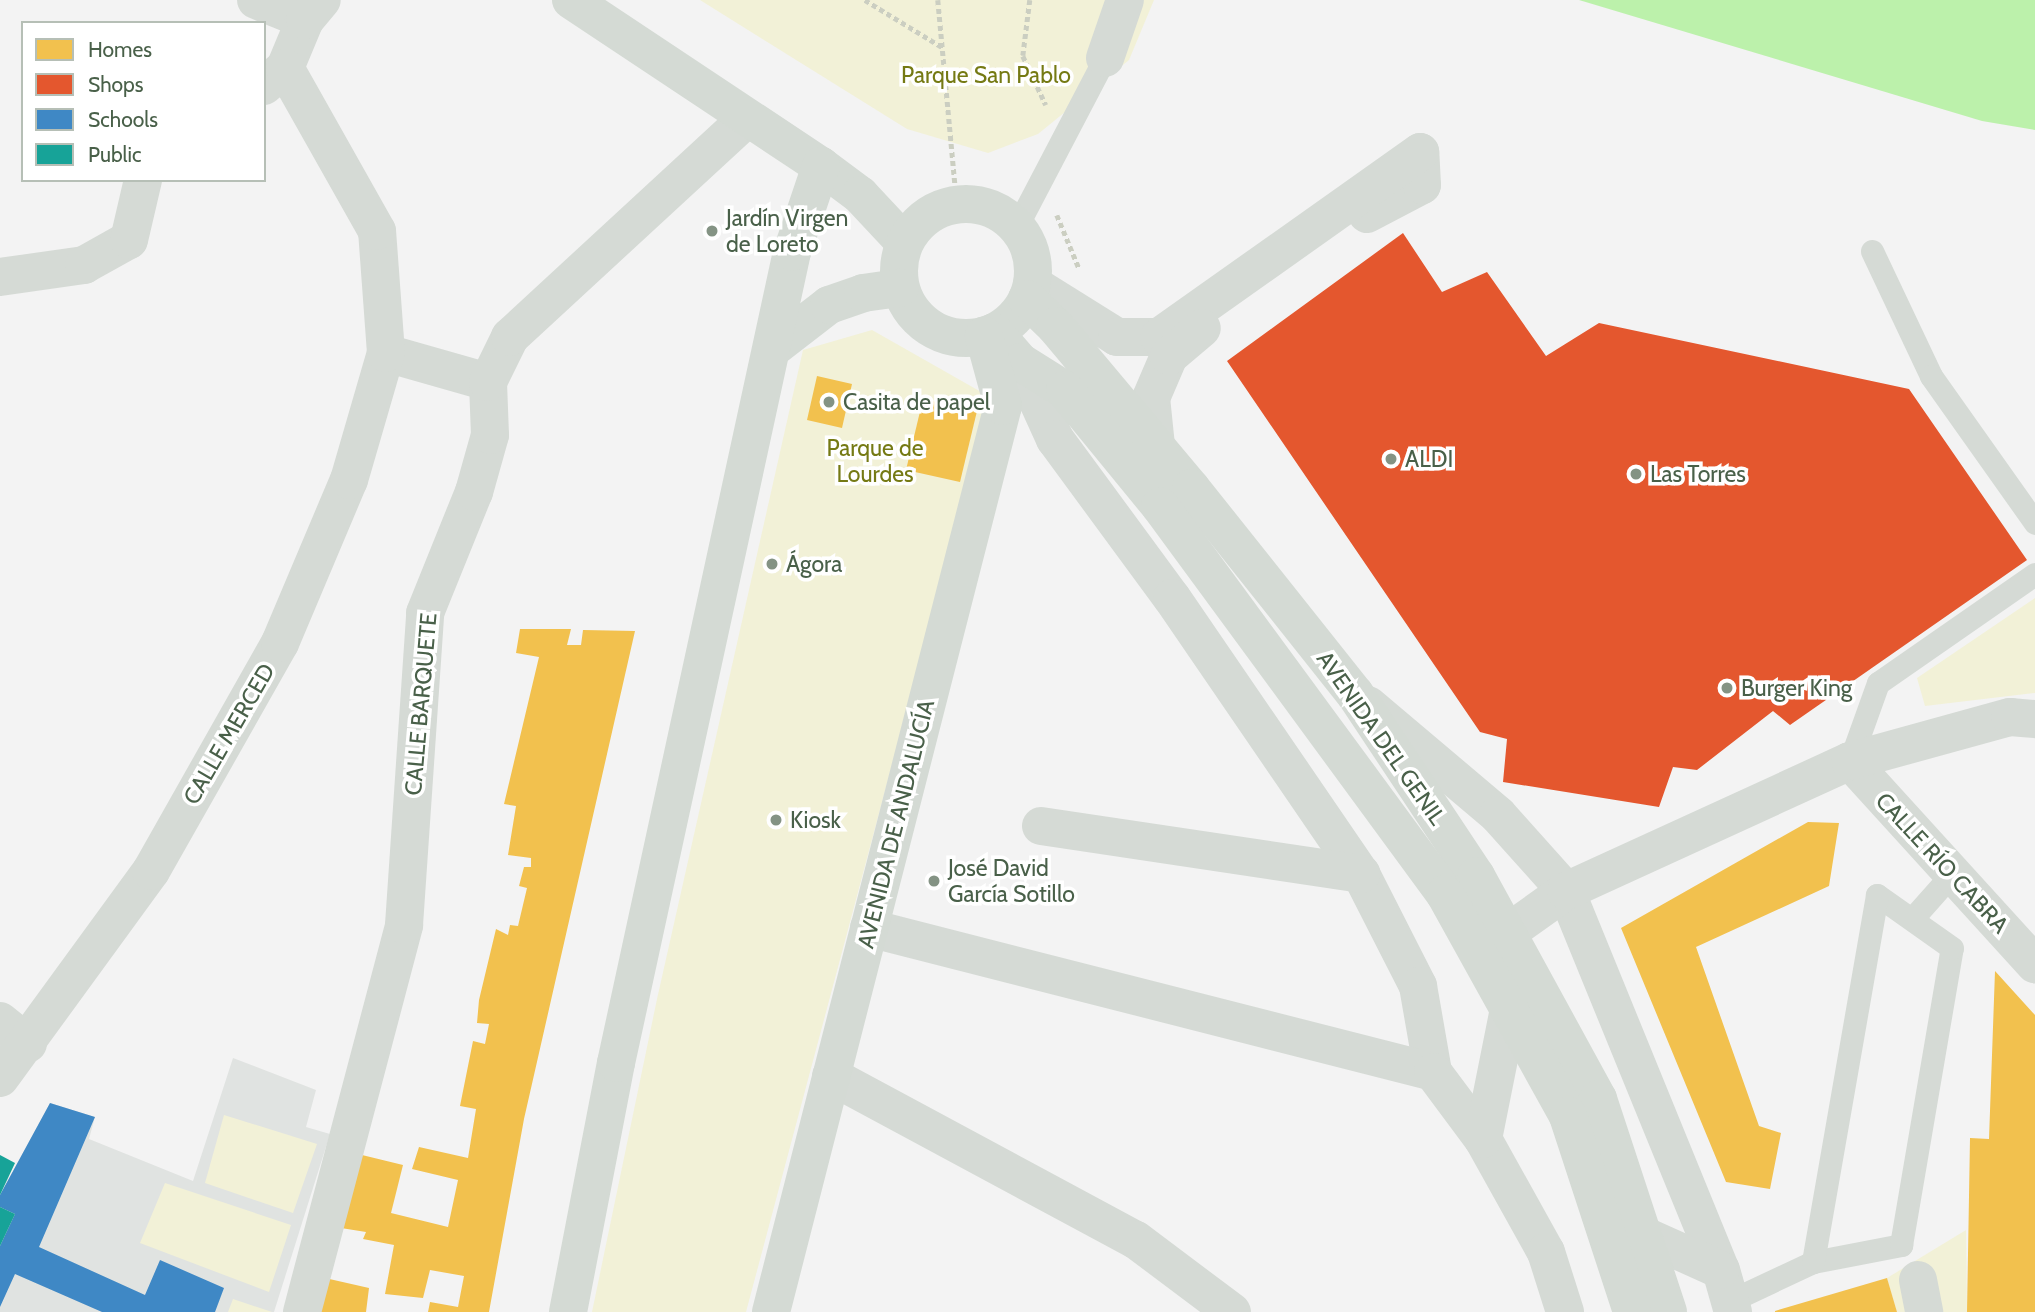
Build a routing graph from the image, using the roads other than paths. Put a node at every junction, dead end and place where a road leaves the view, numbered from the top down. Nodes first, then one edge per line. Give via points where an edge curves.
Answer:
1 (256, 0) edge
2 (571, 0) edge
3 (617, 0) edge
4 (1125, 0) edge
5 (313, 10) edge
6 (1105, 58) joint
7 (275, 77) edge
8 (747, 118) junction
9 (821, 166) junction
10 (142, 182) edge
11 (928, 221) junction
12 (1017, 226) junction
13 (1872, 251) dead end
14 (0, 277) edge
15 (900, 288) junction
16 (1029, 291) junction
17 (988, 334) junction
18 (772, 349) junction
19 (386, 353) junction
20 (1020, 362) junction
21 (488, 382) junction
22 (1156, 446) junction
23 (2035, 523) edge
24 (2035, 574) edge
25 (1355, 694) junction
26 (2035, 719) edge
27 (1850, 761) junction
28 (1041, 826) dead end
29 (1395, 826) junction
30 (1361, 874) junction
31 (1951, 875) junction
32 (1566, 891) junction
33 (1912, 919) junction
34 (869, 928) junction
35 (1507, 933) junction
36 (2035, 964) edge
37 (1509, 1009) junction
38 (14, 1032) edge
39 (1433, 1072) junction
40 (831, 1076) junction
41 (0, 1078) edge
42 (1483, 1139) junction
43 (1643, 1235) junction
44 (1814, 1262) junction
45 (1728, 1294) edge
46 (302, 1312) edge
47 (568, 1312) edge
48 (771, 1312) edge
49 (1232, 1312) edge
50 (1565, 1312) edge
51 (1632, 1312) edge
52 (1668, 1312) edge

1 - 5 street
2 - 8 street
3 - 11 street via 759,94
4 - 6 street
5 - 7 street
6 - 12 lane
7 - 19 street via 377,231
8 - 9 street
8 - 21 street, CALLE BARQUETE via 510,337
9 - 11 street via 860,195
9 - 18 street via 792,252
10 - 14 street via 130,240 84,265
11 - 12 street via 979,204
11 - 15 street via 898,272
12 - 16 street via 1033,263
13 - 23 lane via 1931,376
15 - 17 street via 908,307 923,323 962,339
15 - 18 street via 863,293 829,305
16 - 17 street via 1018,313
16 - 22 street, AVENIDA DEL GENIL
16 - 22 street via 1117,337 1158,337 1420,152 1422,185 1375,209 1213,318 1169,356 1151,398
17 - 20 street, AVENIDA DEL GENIL
17 - 34 street, AVENIDA DE ANDALUCÍA via 1003,406
18 - 47 street via 619,1049
19 - 21 street
19 - 38 street, CALLE MERCED via 349,480 280,643 151,871
20 - 29 street, AVENIDA DEL GENIL via 1065,390 1160,506
20 - 30 street, AVENIDA DEL GENIL via 1055,439 1172,598
21 - 46 street, CALLE BARQUETE via 490,435 474,492 425,613 404,925
22 - 25 street, AVENIDA DEL GENIL
24 - 27 lane via 1878,683
25 - 32 street via 1498,816
25 - 35 street, AVENIDA DEL GENIL via 1476,876
26 - 27 street via 2010,717
27 - 31 street, CALLE RÍO CABRA
27 - 32 street
28 - 30 street
29 - 35 street via 1443,862 1470,902
29 - 37 street, AVENIDA DEL GENIL via 1445,894
30 - 39 street, AVENIDA DEL GENIL via 1418,986
31 - 33 lane
31 - 36 street, CALLE RÍO CABRA
32 - 35 street
32 - 45 street
33 - 44 lane via 1877,895
33 - 44 lane via 1952,948 1900,1245
34 - 39 street
34 - 40 street, AVENIDA DE ANDALUCÍA
35 - 43 street, AVENIDA DEL GENIL via 1598,1099
37 - 42 street
37 - 51 street, AVENIDA DEL GENIL via 1568,1116
38 - 41 street, CALLE MERCED
39 - 42 street
40 - 48 street, AVENIDA DE ANDALUCÍA
40 - 49 street via 1136,1240
42 - 50 street via 1546,1252
43 - 45 street
43 - 52 street, AVENIDA DEL GENIL
44 - 45 lane

